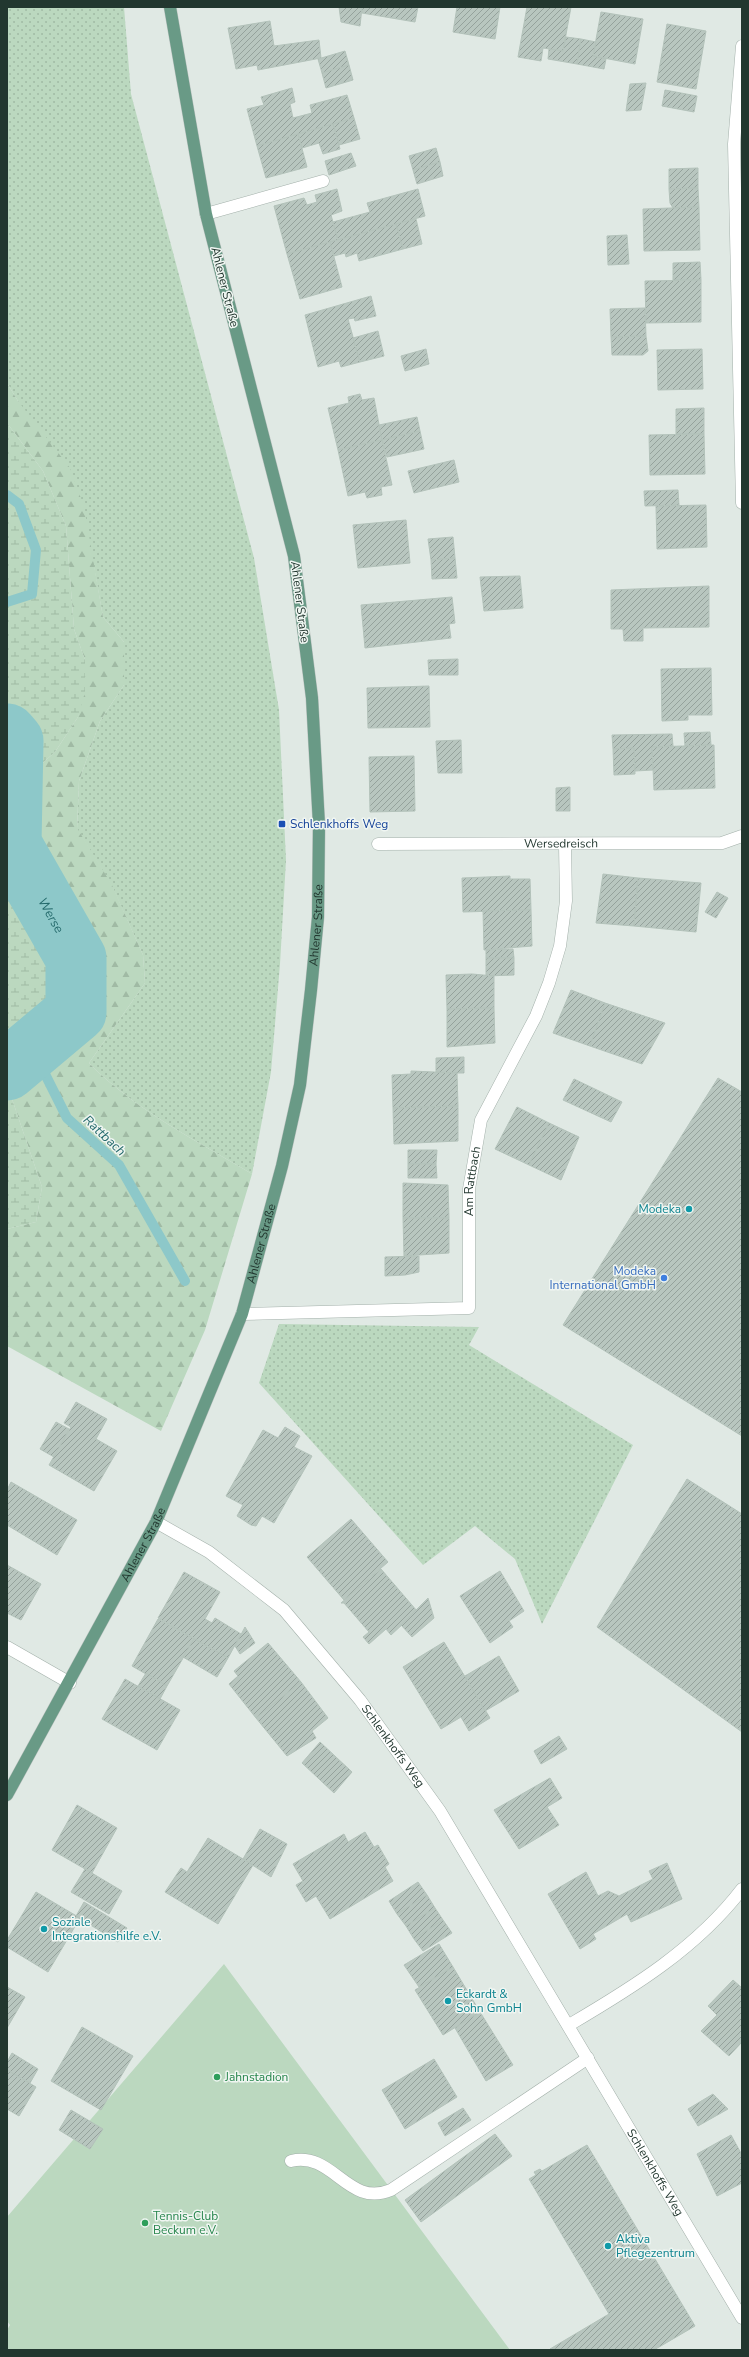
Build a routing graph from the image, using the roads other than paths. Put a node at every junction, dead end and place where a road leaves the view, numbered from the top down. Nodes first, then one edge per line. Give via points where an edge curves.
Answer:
1 (170, 7) edge
2 (742, 46) edge
3 (323, 181) dead end
4 (206, 214) junction
5 (742, 503) edge
6 (742, 836) edge
7 (378, 844) dead end
8 (565, 845) junction
9 (242, 1314) junction
10 (156, 1522) junction
11 (7, 1647) edge
12 (70, 1683) junction
13 (7, 1795) edge
14 (742, 1889) edge
15 (569, 2025) junction
16 (588, 2058) junction
17 (291, 2161) dead end
18 (742, 2318) edge

1 - 4 main road, Ahlener Straße
2 - 5 street via 734,144
3 - 4 street
4 - 9 main road, Ahlener Straße via 294,556 312,698 319,825 318,917 300,1085 282,1166
6 - 8 street, Wersedreisch via 722,843
7 - 8 street, Wersedreisch
8 - 9 street, Am Rattbach via 566,901 560,946 550,983 536,1016 481,1120 469,1189 469,1308
9 - 10 main road, Ahlener Straße
10 - 12 main road, Ahlener Straße
10 - 15 street, Schlenkhoffs Weg via 209,1552 284,1610 360,1700 440,1811
11 - 12 street
12 - 13 main road, Ahlener Straße
14 - 15 street via 692,1941 638,1984
15 - 16 street, Schlenkhoffs Weg
16 - 17 street via 391,2190 380,2194 353,2188 320,2163 303,2158
16 - 18 street, Schlenkhoffs Weg

